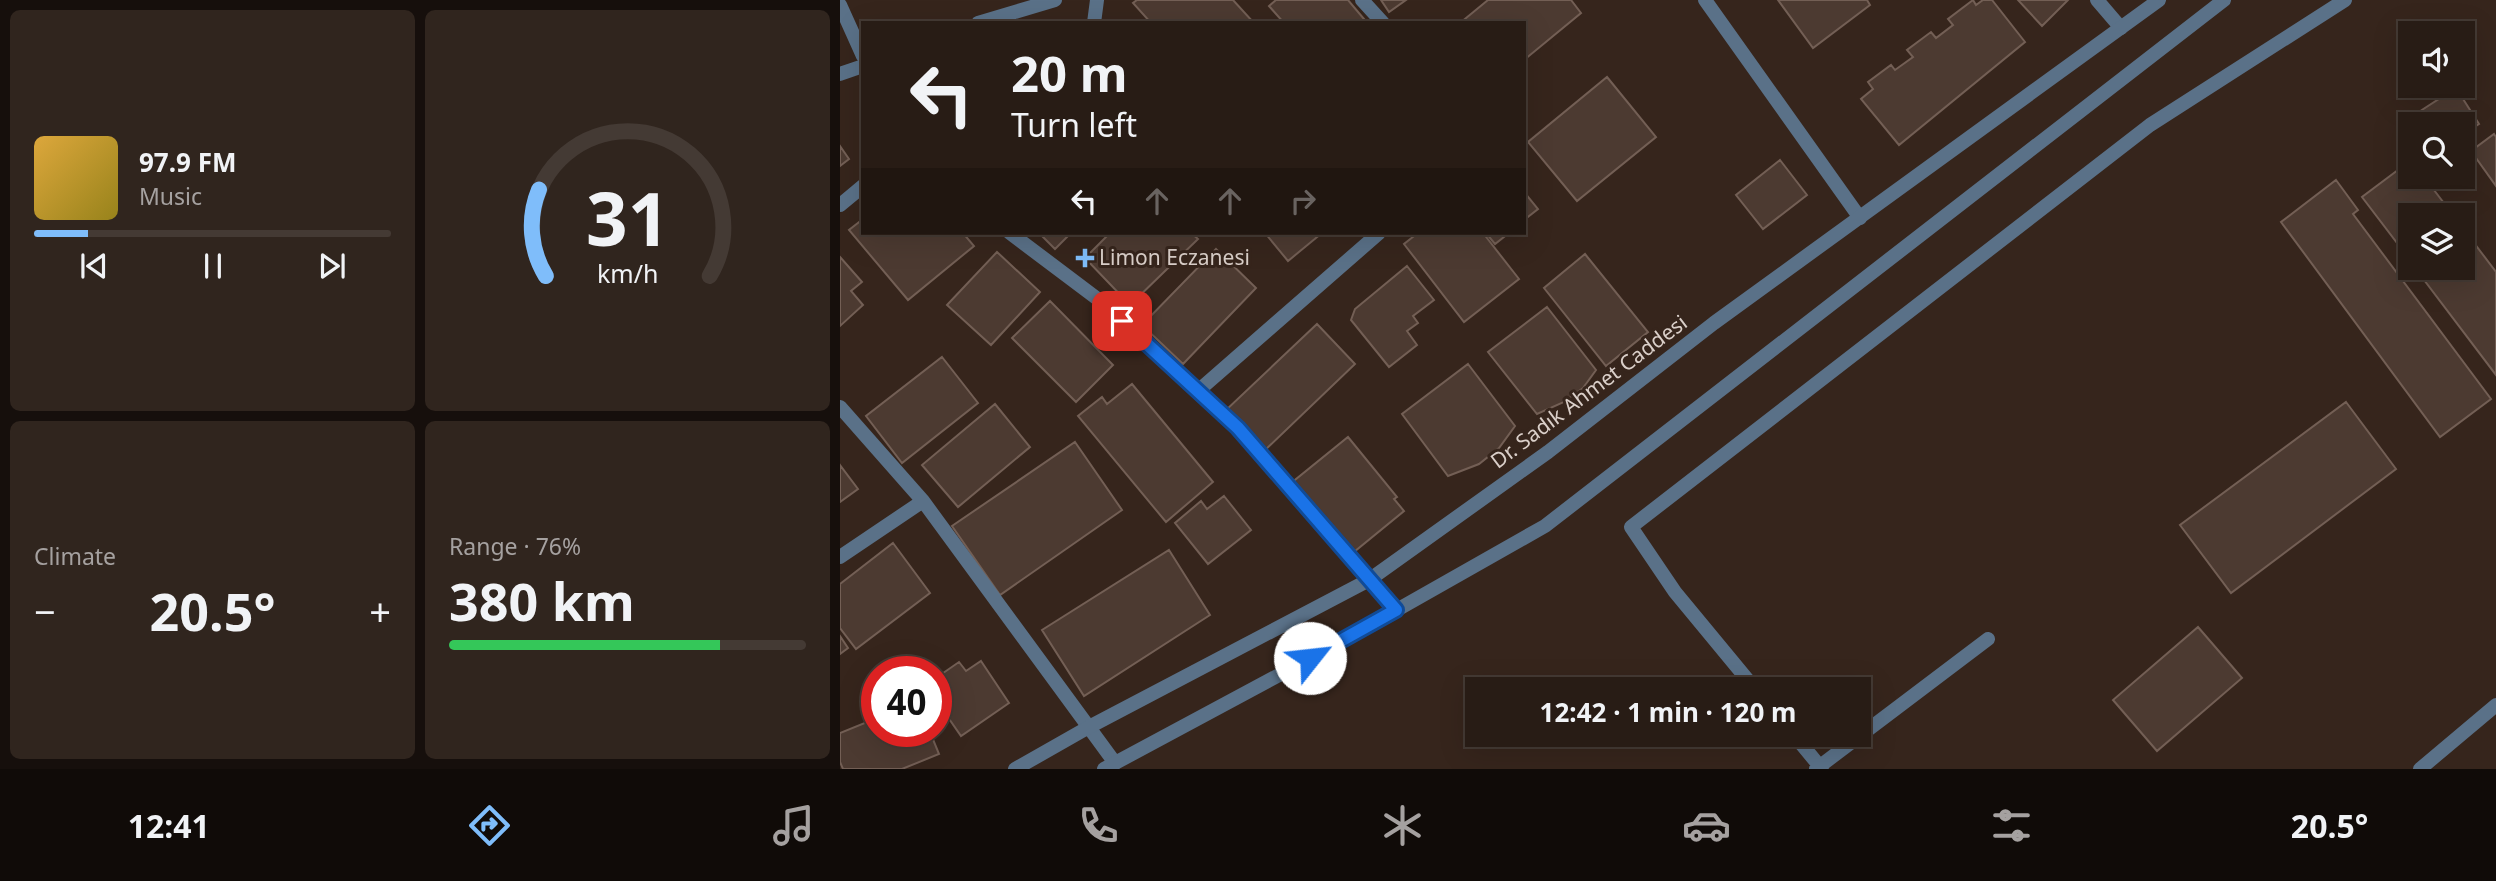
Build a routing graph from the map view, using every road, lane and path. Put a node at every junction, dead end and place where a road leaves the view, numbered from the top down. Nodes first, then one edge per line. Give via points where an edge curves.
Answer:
1 (1055, 0) edge
2 (1097, 0) edge
3 (1362, 0) edge
4 (1705, 0) edge
5 (2097, 0) edge
6 (2159, 0) edge
7 (2224, 0) edge
8 (2345, 0) edge
9 (840, 5) edge
10 (985, 21) edge
11 (1094, 21) edge
12 (1380, 21) edge
13 (2122, 28) junction
14 (861, 52) edge
15 (861, 67) edge
16 (840, 74) edge
17 (861, 188) edge
18 (840, 205) edge
19 (1860, 218) junction
20 (1013, 235) edge
21 (1377, 235) edge
22 (1198, 391) junction
23 (840, 407) edge
24 (923, 501) junction
25 (840, 557) edge
26 (1369, 580) junction
27 (1396, 610) junction
28 (1988, 639) dead end
29 (1745, 677) edge
30 (2496, 705) edge
31 (1088, 727) junction
32 (1803, 747) edge
33 (1110, 766) edge
34 (1819, 768) edge
35 (1015, 769) edge
36 (2420, 769) edge

1 - 10 street
2 - 11 street
3 - 12 street
4 - 19 street
5 - 13 street
6 - 13 street, Dr. Sadık Ahmet Caddesi
7 - 27 street via 1545,526
8 - 29 street via 2150,125 1631,527 1675,592
9 - 14 street
13 - 19 street, Dr. Sadık Ahmet Caddesi
15 - 16 street
17 - 18 street
19 - 26 street, Dr. Sadık Ahmet Caddesi
20 - 22 street via 1103,303
21 - 22 street
22 - 26 street via 1238,428
23 - 24 street
24 - 25 street
24 - 31 street
26 - 27 street
26 - 31 street, Dr. Sadık Ahmet Caddesi
27 - 33 street
28 - 34 street
30 - 36 street
31 - 33 street
31 - 35 street, Dr. Sadık Ahmet Caddesi
32 - 34 street

